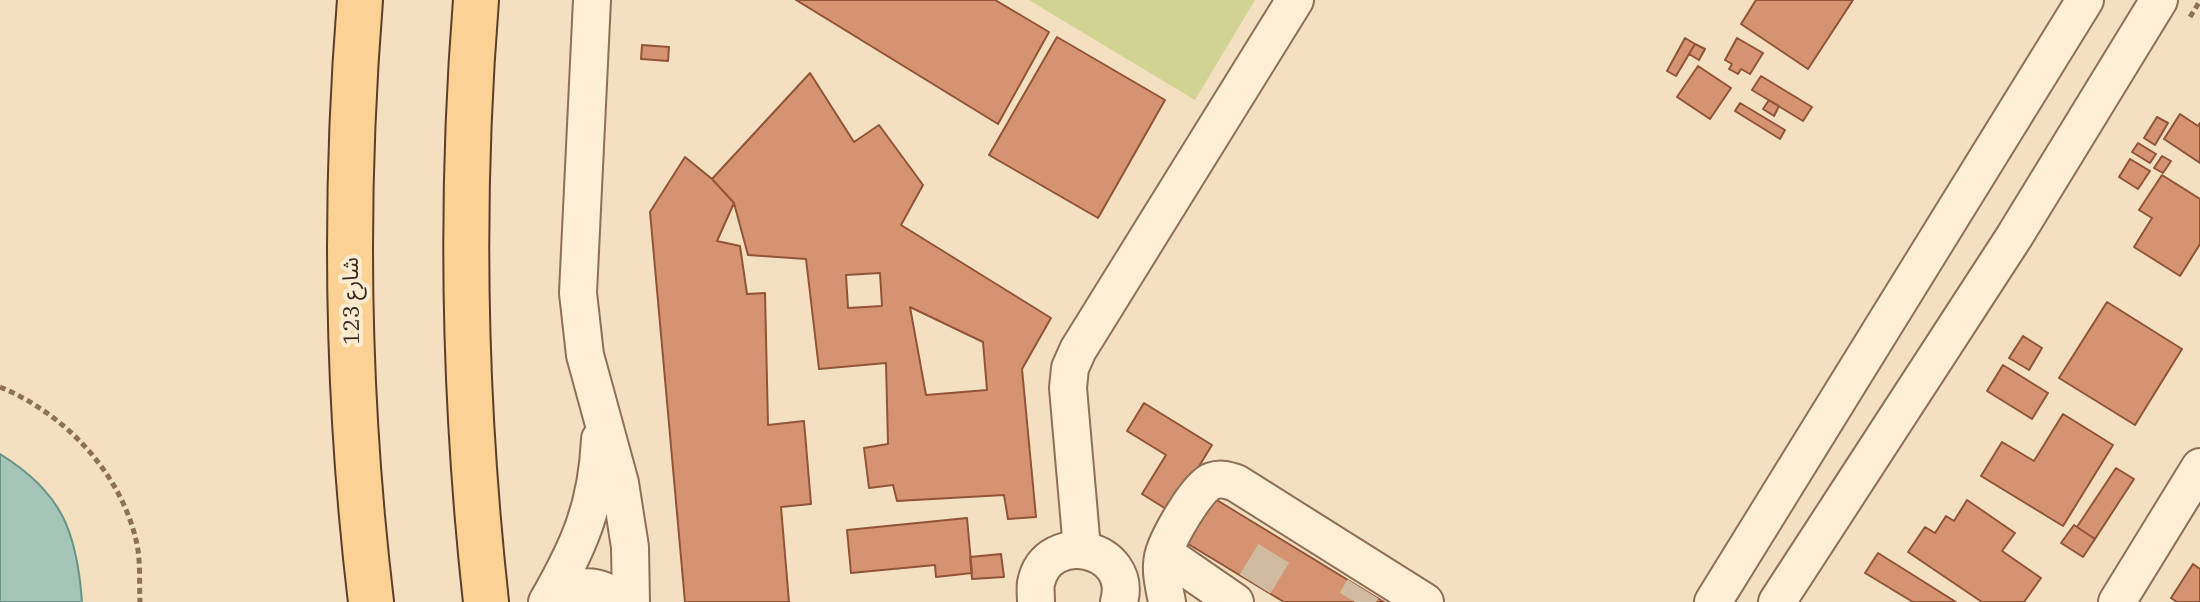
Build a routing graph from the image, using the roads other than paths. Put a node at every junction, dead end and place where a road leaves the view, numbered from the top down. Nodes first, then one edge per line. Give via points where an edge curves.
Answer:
1 (360, 0) edge
2 (476, 0) edge
3 (592, 0) edge
4 (1295, 0) edge
5 (2085, 0) edge
6 (2159, 0) edge
7 (601, 422) junction
8 (2200, 467) edge
9 (1082, 549) junction
10 (1164, 553) junction
11 (1245, 596) edge
12 (549, 600) edge
13 (371, 602) edge
14 (486, 602) edge
15 (621, 602) edge
16 (631, 602) edge
17 (1036, 602) edge
18 (1119, 602) edge
19 (1167, 602) edge
20 (1424, 602) edge
21 (1713, 602) edge
22 (1777, 602) edge
23 (2117, 602) edge

1 - 13 main road, شارع 123 via 352,101 350,309
2 - 14 main road via 464,285 473,490
3 - 7 street via 578,293
4 - 9 street via 1070,368
5 - 21 street
6 - 22 street via 2014,237
7 - 12 street via 590,514
7 - 16 street via 620,483 630,547
8 - 23 street
9 - 17 street via 1062,552 1045,564 1036,582
9 - 18 street via 1102,555 1117,572
10 - 11 street
10 - 19 street via 1161,572
10 - 20 street via 1198,492 1223,478 1236,483 1289,530 1369,580
12 - 15 street via 578,586 608,590

